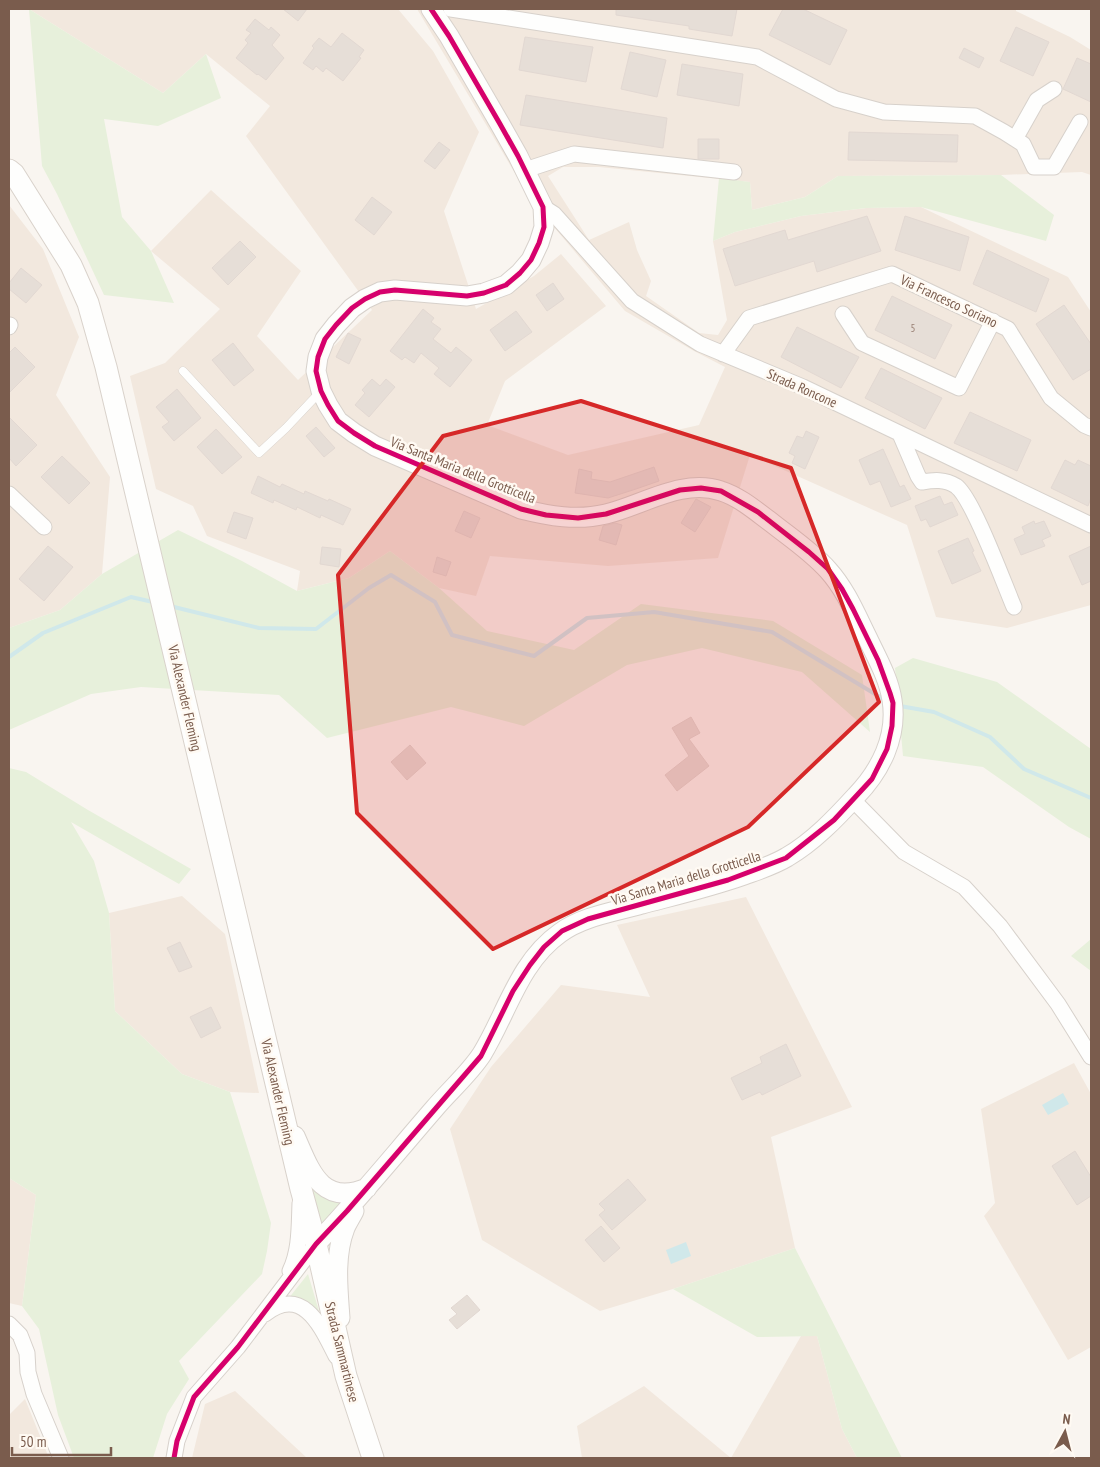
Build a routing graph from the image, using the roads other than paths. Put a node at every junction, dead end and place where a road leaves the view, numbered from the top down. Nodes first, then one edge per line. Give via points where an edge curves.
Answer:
1 (431, 9) edge
2 (451, 9) edge
3 (1054, 89) dead end
4 (1080, 122) dead end
5 (1015, 139) junction
6 (9, 170) edge
7 (526, 170) junction
8 (734, 172) dead end
9 (543, 207) junction
10 (843, 314) dead end
11 (993, 321) junction
12 (723, 354) junction
13 (183, 371) dead end
14 (321, 390) junction
15 (1091, 428) edge
16 (900, 434) junction
17 (9, 494) edge
18 (1091, 525) edge
19 (44, 528) dead end
20 (1014, 608) dead end
21 (853, 800) junction
22 (1091, 1057) edge
23 (284, 1112) junction
24 (367, 1188) junction
25 (301, 1190) junction
26 (316, 1244) junction
27 (280, 1292) junction
28 (260, 1318) junction
29 (9, 1324) edge
30 (344, 1366) junction
31 (62, 1458) edge
32 (174, 1458) edge
33 (373, 1458) edge

1 - 7 street, Via Santa Maria della Grotticella
2 - 5 street via 757,57 836,99 884,112 975,116
3 - 5 street via 1037,100
4 - 5 street via 1054,167 1034,168 1023,144
6 - 23 main road, Via Alexander Fleming via 66,257 88,303
7 - 8 street via 574,154
7 - 9 street, Via Santa Maria della Grotticella
9 - 12 street, Strada Roncone via 554,214 632,301 700,344
9 - 14 street, Via Santa Maria della Grotticella via 544,227 531,260 506,284 467,296 395,290 380,292 352,308 325,340 318,357 316,371
10 - 11 street via 862,342 959,388
11 - 12 street, Via Francesco Soriano via 892,274 750,318
11 - 15 street, Via Francesco Soriano via 1008,329 1051,398
12 - 16 street, Strada Roncone via 803,387
13 - 14 lane via 259,453
14 - 21 street, Via Santa Maria della Grotticella via 338,421 375,446 521,509 578,518 606,514 680,490 701,488 721,491 758,512 809,552 842,589 878,660 890,693 893,704 888,749 872,779
16 - 18 street, Strada Roncone
16 - 20 street via 922,482 938,480 956,487 973,510
17 - 19 street
21 - 22 street via 904,852 964,887 1000,926 1058,1004
21 - 24 street, Via Santa Maria della Grotticella via 834,820 786,858 728,880 588,919 562,931 530,965 480,1056
23 - 24 street via 316,1180 336,1192 352,1193
23 - 25 main road, Via Alexander Fleming
24 - 26 street
24 - 30 street via 344,1230 339,1254
25 - 26 main road, Via Alexander Fleming
25 - 27 street via 295,1261
26 - 27 street
26 - 30 main road, Strada Sammartinese
27 - 28 street
28 - 30 street via 272,1309 285,1305 299,1306 318,1321
28 - 32 street via 194,1397 176,1441
29 - 31 street via 20,1335 34,1394
30 - 33 main road, Strada Sammartinese

